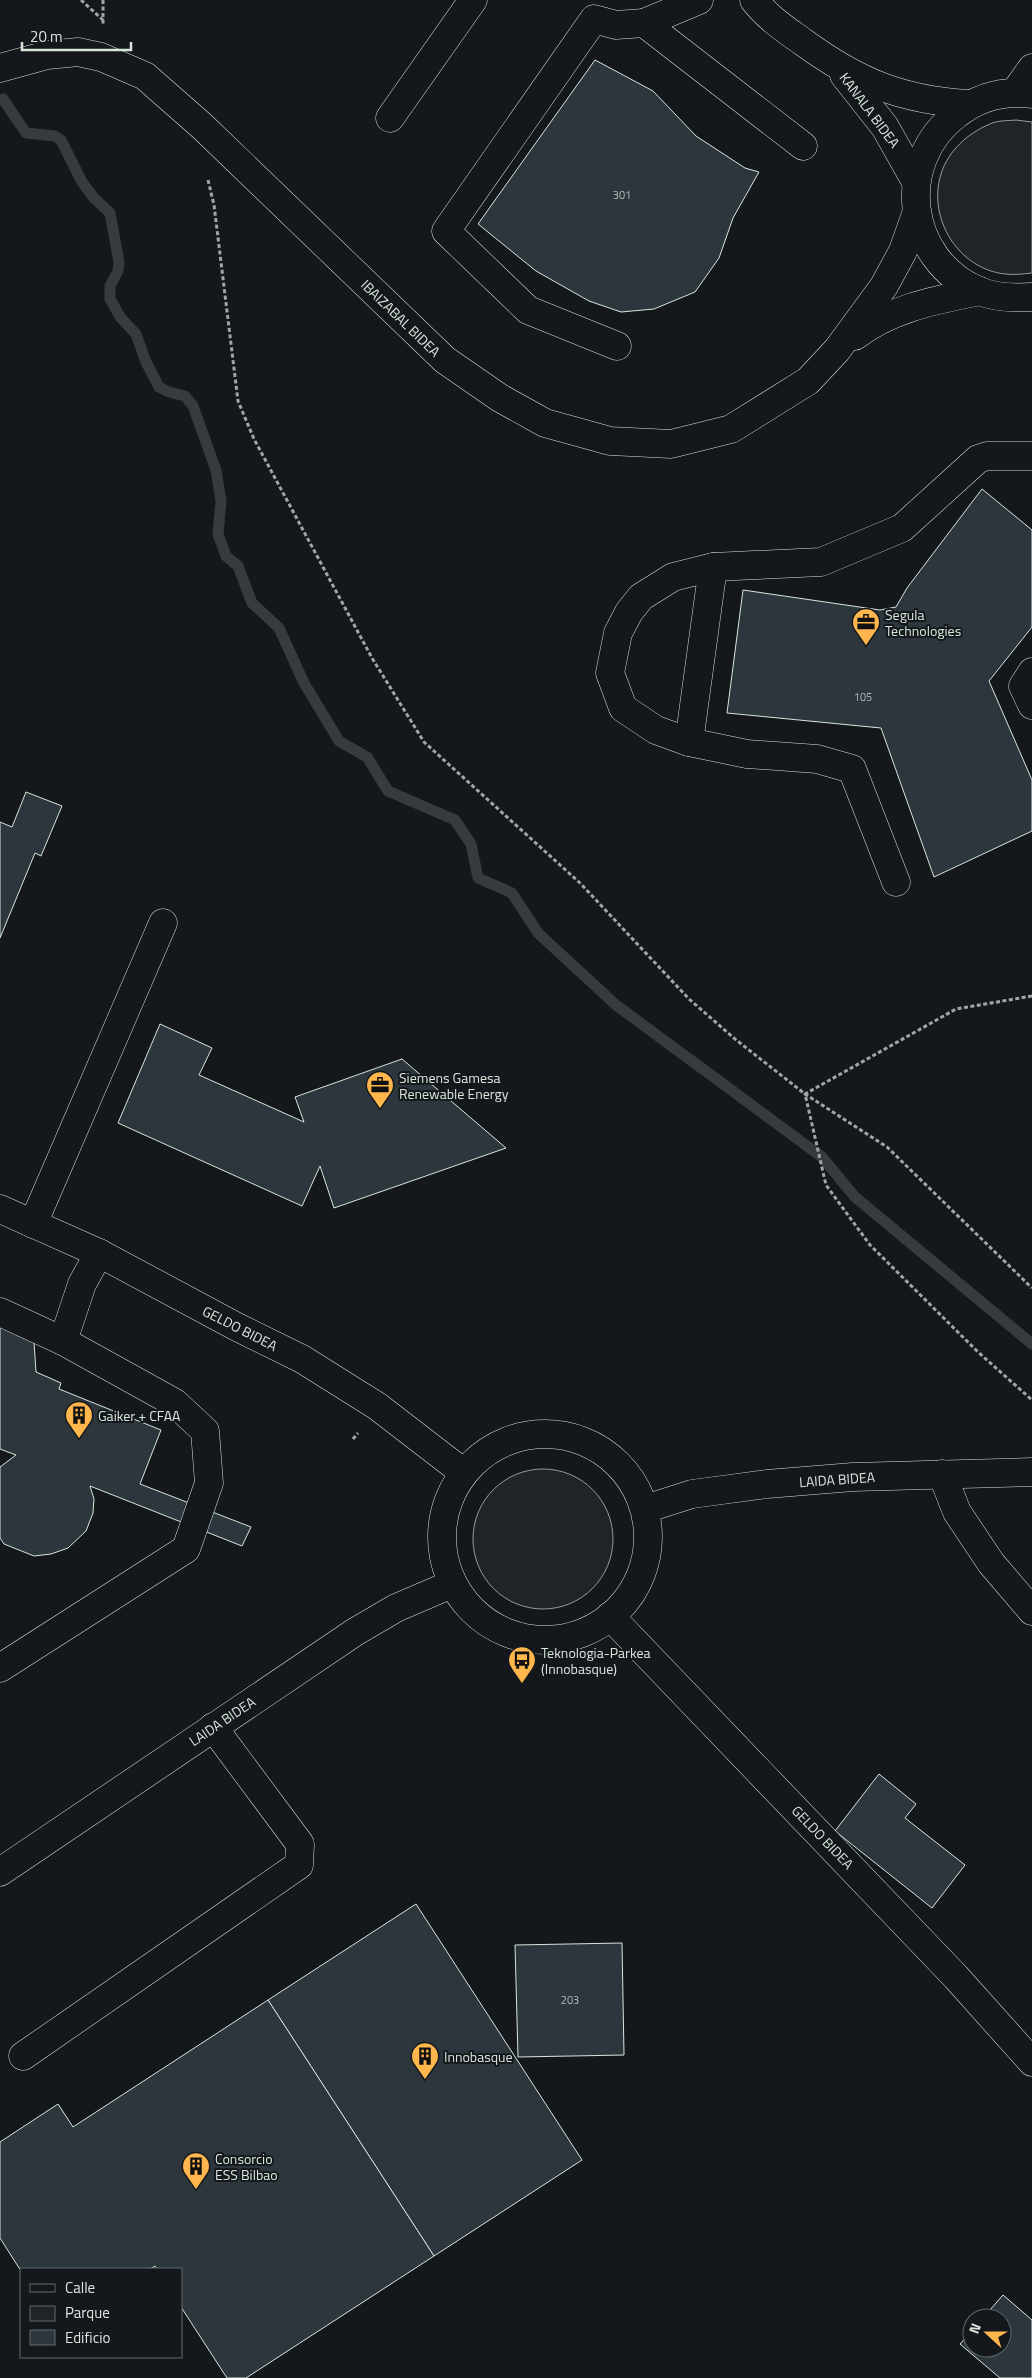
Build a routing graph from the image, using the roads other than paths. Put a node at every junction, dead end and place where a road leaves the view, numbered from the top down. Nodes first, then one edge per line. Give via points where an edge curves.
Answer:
1 (473, 0) edge
2 (700, 0) edge
3 (754, 0) edge
4 (644, 23) junction
5 (837, 66) junction
6 (0, 68) edge
7 (1032, 68) edge
8 (1023, 93) edge
9 (970, 104) junction
10 (390, 118) dead end
11 (803, 146) dead end
12 (916, 182) junction
13 (916, 214) junction
14 (980, 292) junction
15 (1032, 297) edge
16 (617, 346) dead end
17 (837, 350) junction
18 (1032, 456) edge
19 (713, 567) junction
20 (1032, 672) edge
21 (1032, 705) edge
22 (688, 742) junction
23 (896, 882) dead end
24 (163, 923) dead end
25 (0, 1209) edge
26 (33, 1224) junction
27 (99, 1253) junction
28 (0, 1312) edge
29 (63, 1341) junction
30 (464, 1472) junction
31 (1032, 1472) edge
32 (942, 1474) junction
33 (645, 1509) junction
34 (452, 1584) junction
35 (1032, 1611) edge
36 (610, 1616) junction
37 (0, 1668) edge
38 (213, 1727) junction
39 (0, 1872) edge
40 (23, 2056) dead end
41 (1032, 2062) edge

1 - 10 street
2 - 4 street
3 - 5 street, KANALA BIDEA via 766,16
4 - 11 street
4 - 16 street via 616,25 594,19 446,232 528,310
5 - 9 street, KANALA BIDEA via 879,87 908,96
5 - 12 street, KANALA BIDEA via 885,127
6 - 17 street, IBAIZABAL BIDEA via 46,55 78,52 101,57 145,76 203,127 445,360 500,398 546,423 610,441 671,444 731,428 808,381
7 - 8 street
8 - 9 street via 992,95
9 - 12 street via 944,124 925,150
12 - 13 street
13 - 14 street via 928,247 950,273
13 - 17 street, IBAIZABAL BIDEA via 903,251 884,286
14 - 15 street via 1009,298
14 - 17 street, IBAIZABAL BIDEA via 918,304 862,331
18 - 19 street via 978,459 902,528 821,562
19 - 22 street
19 - 22 street via 673,577 641,597 618,633 610,674 623,708 656,730
20 - 21 street via 1023,686
22 - 23 street via 747,754 818,759 852,769
24 - 26 street
25 - 26 street, GELDO BIDEA
26 - 27 street, GELDO BIDEA
27 - 29 street via 82,1284
27 - 30 street, GELDO BIDEA via 302,1359 376,1406
28 - 29 street
29 - 37 street via 175,1403 187,1414 205,1432 209,1483 186,1549
30 - 33 street via 488,1451 517,1437 550,1434 581,1440 609,1456 631,1480
30 - 34 street via 449,1498 442,1527 443,1556
31 - 32 street, LAIDA BIDEA
32 - 33 street, LAIDA BIDEA via 767,1484 692,1494
32 - 35 street via 957,1512 992,1563
33 - 36 street via 648,1539 643,1568 631,1594
34 - 36 street via 470,1610 495,1628 524,1639 554,1640 584,1633
34 - 38 street, LAIDA BIDEA via 396,1608 355,1632
36 - 41 street, GELDO BIDEA via 956,1977
38 - 39 street, LAIDA BIDEA
38 - 40 street via 300,1844 299,1865

